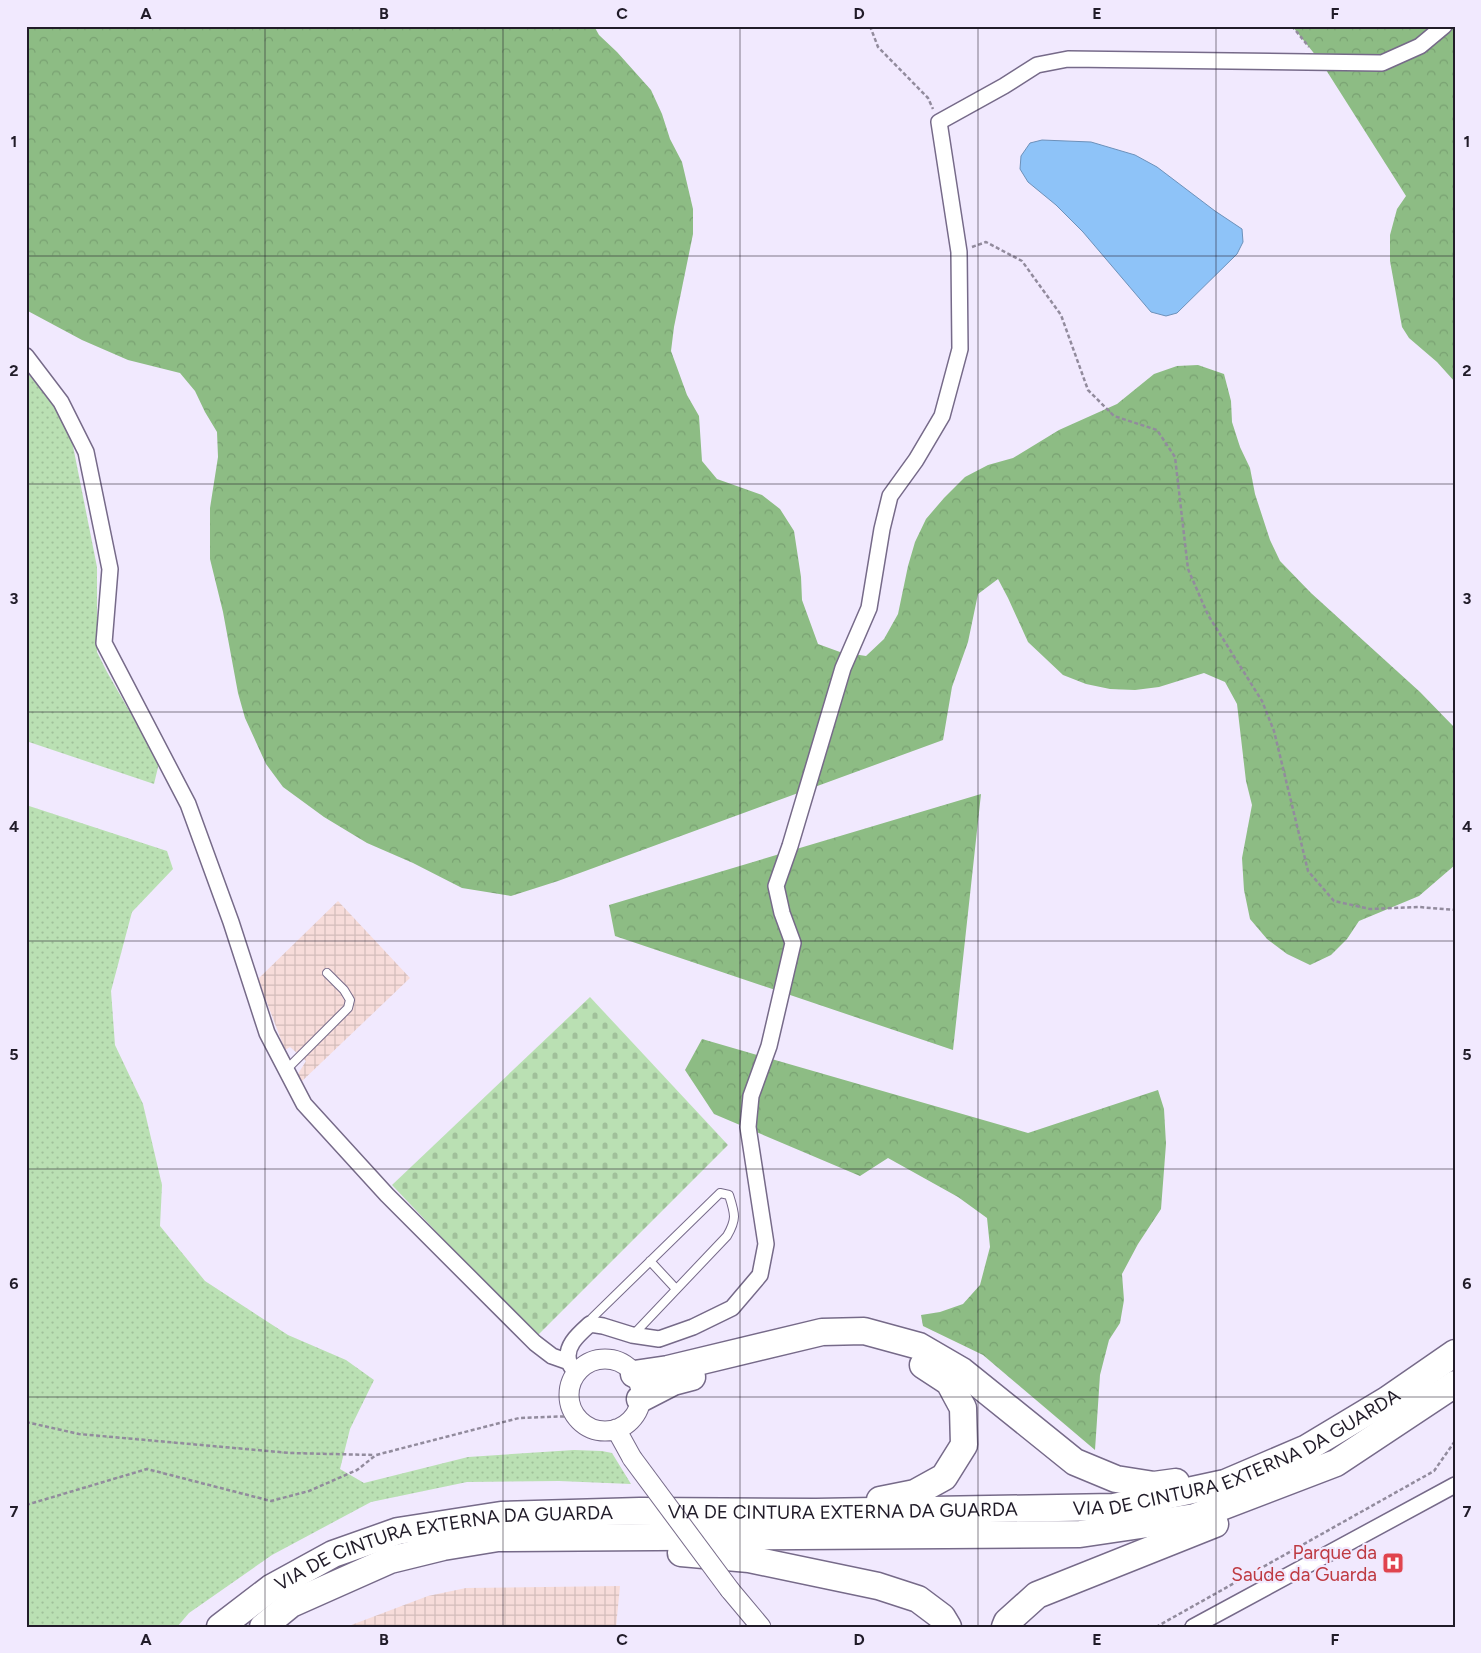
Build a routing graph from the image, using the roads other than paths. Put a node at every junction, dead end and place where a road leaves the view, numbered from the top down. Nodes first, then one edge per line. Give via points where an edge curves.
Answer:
1 (1444, 26) edge
2 (26, 356) edge
3 (327, 973) dead end
4 (286, 1070) junction
5 (650, 1261) junction
6 (676, 1289) junction
7 (590, 1324) junction
8 (632, 1335) junction
9 (1455, 1352) edge
10 (572, 1368) junction
11 (634, 1374) junction
12 (1455, 1384) edge
13 (640, 1399) junction
14 (616, 1429) junction
15 (1307, 1448) junction
16 (1336, 1463) junction
17 (1455, 1485) edge
18 (816, 1512) junction
19 (498, 1538) junction
20 (220, 1627) edge
21 (263, 1627) edge
22 (760, 1627) edge
23 (948, 1627) edge
24 (1005, 1627) edge
25 (1193, 1627) edge

1 - 8 street via 1420,46 1382,63 1068,59 1037,65 939,122 959,252 960,349 942,416 890,496 869,608 843,668 776,886 793,942 769,1046 751,1096 748,1127 766,1244 760,1275 732,1308 693,1327 659,1339
2 - 4 street via 61,402 86,452 110,570 104,643 188,804 232,922 267,1033
3 - 4 lane via 350,1000 348,1008
4 - 10 street via 304,1104 388,1195 535,1343
5 - 6 lane
5 - 6 lane via 720,1193 728,1195 735,1213 734,1224 727,1236
5 - 7 lane via 592,1318
6 - 8 lane
7 - 8 street
7 - 10 street via 576,1336 569,1350
9 - 15 highway, VIA DE CINTURA EXTERNA DA GUARDA via 1387,1400
10 - 11 street via 605,1359 626,1366
10 - 14 street via 568,1394 576,1416 594,1429
11 - 13 street
11 - 15 highway via 668,1369 822,1332 864,1330 919,1346 962,1371 1075,1462 1116,1479 1154,1485 1217,1475
12 - 16 highway, VIA DE CINTURA EXTERNA DA GUARDA
13 - 14 street via 632,1417
13 - 18 highway via 673,1382 820,1345 872,1346 912,1358 949,1382 963,1408 964,1445 944,1477 915,1493
14 - 22 street, bridge via 632,1458
15 - 18 highway, VIA DE CINTURA EXTERNA DA GUARDA via 1225,1483 1114,1508
16 - 19 highway, VIA DE CINTURA EXTERNA DA GUARDA via 1195,1517 1080,1534
16 - 24 highway via 1268,1503 1037,1595
17 - 25 street
18 - 20 highway, VIA DE CINTURA EXTERNA DA GUARDA via 640,1511 501,1515 398,1532 333,1554 271,1588
19 - 21 highway, VIA DE CINTURA EXTERNA DA GUARDA via 390,1560 291,1604
19 - 23 highway via 748,1560 878,1586 918,1599 942,1617

